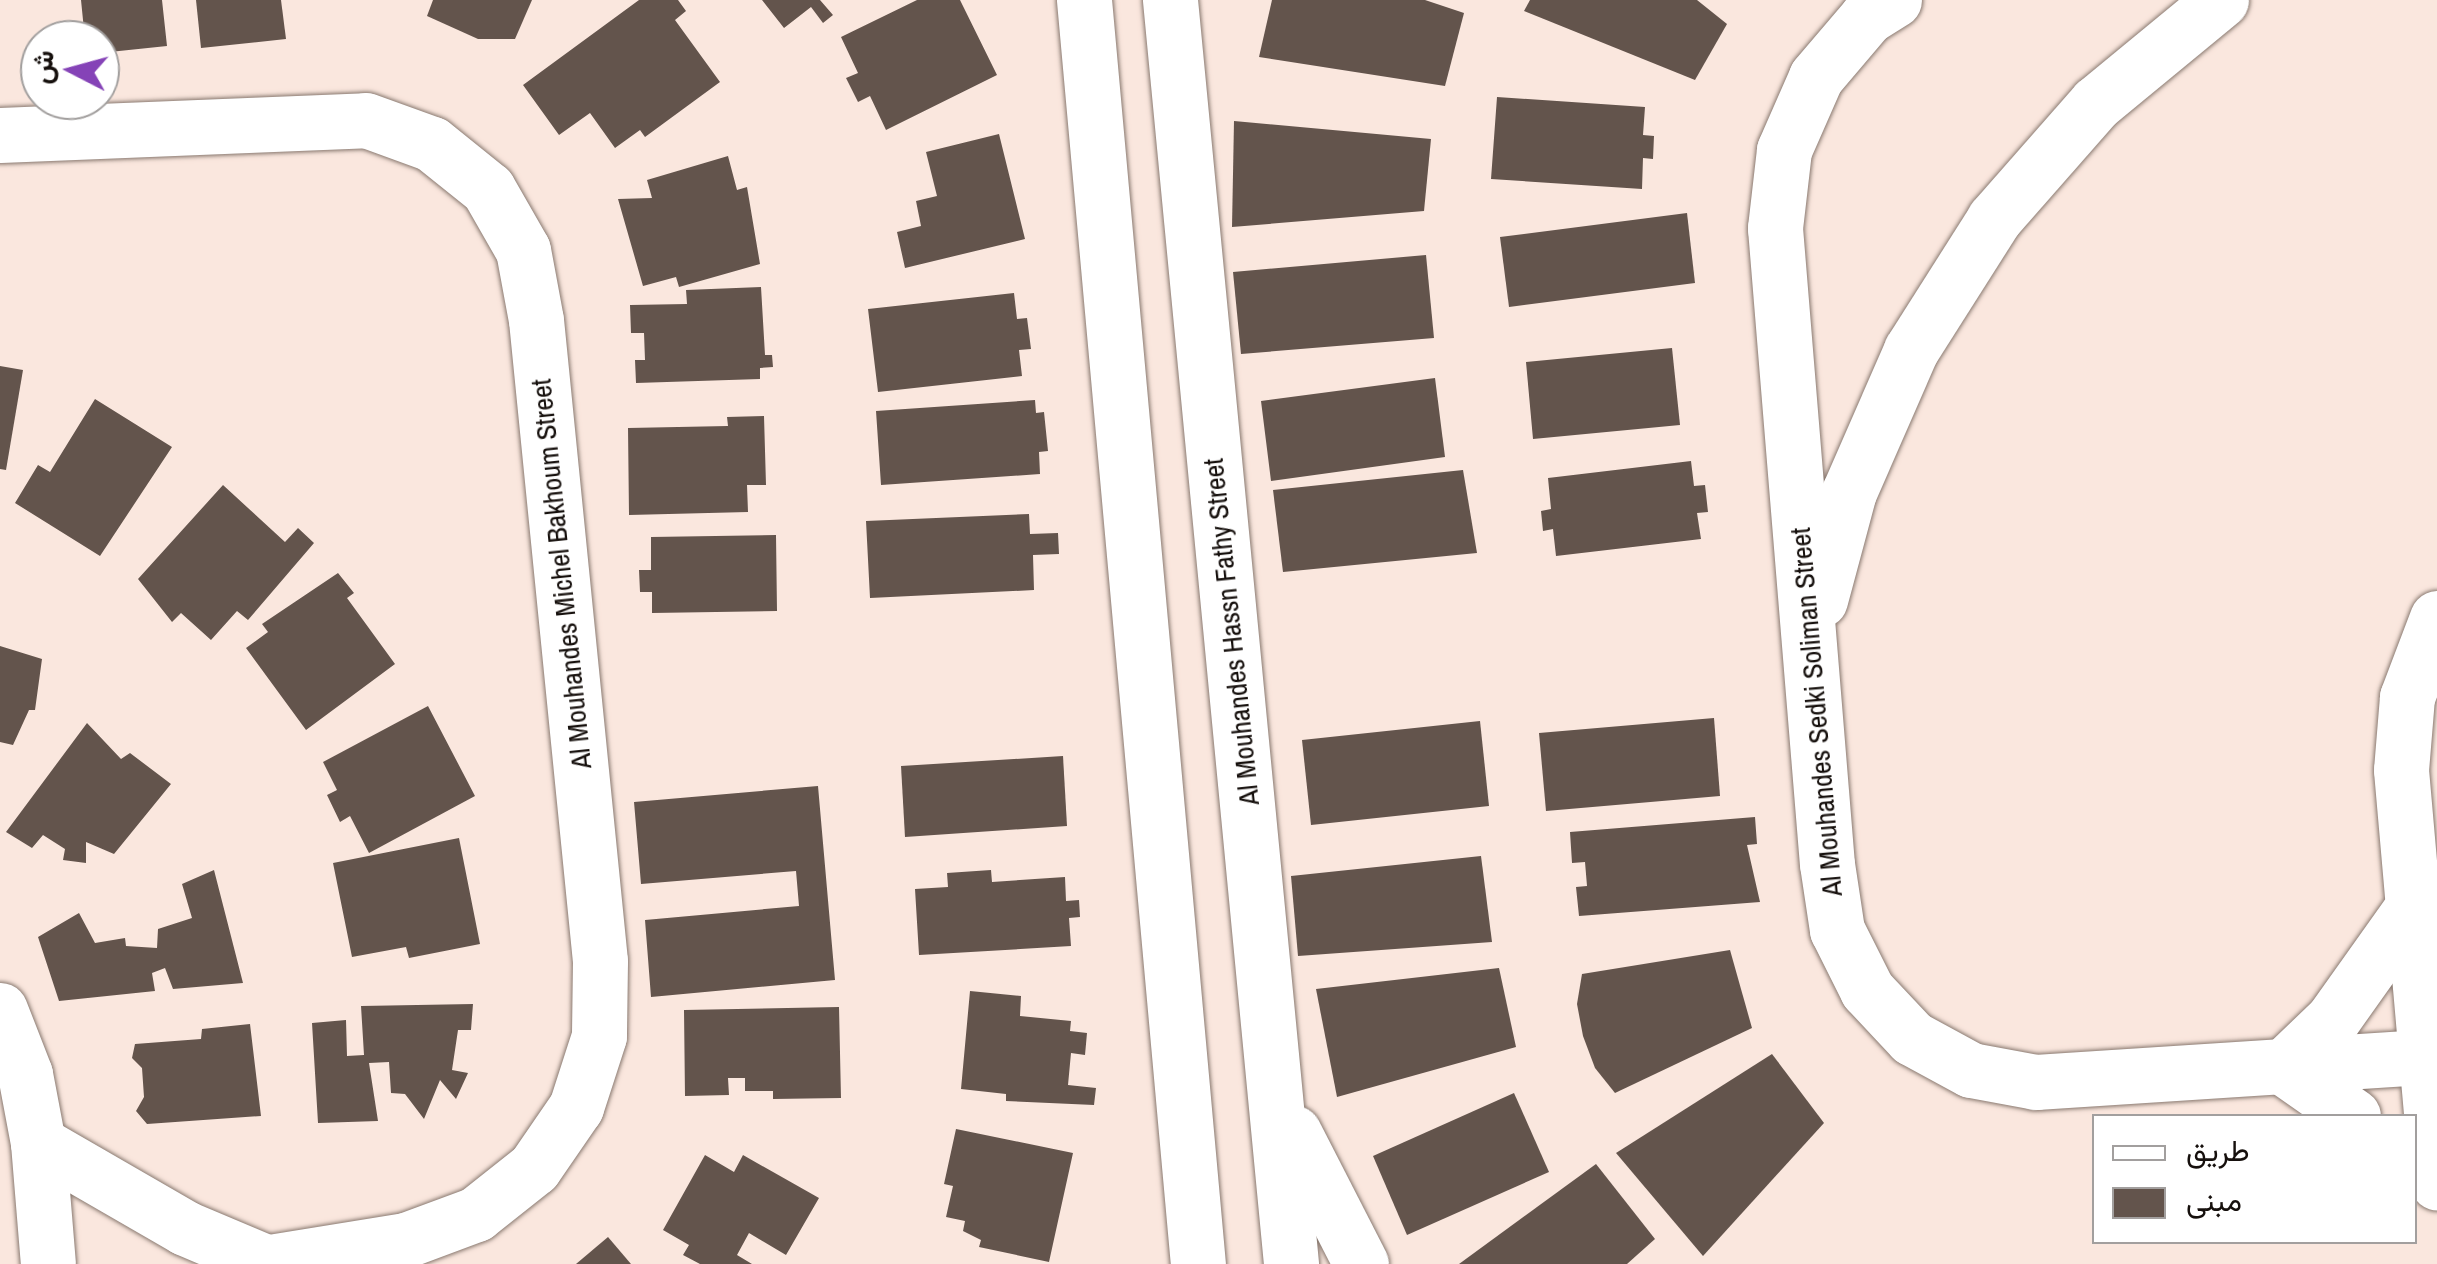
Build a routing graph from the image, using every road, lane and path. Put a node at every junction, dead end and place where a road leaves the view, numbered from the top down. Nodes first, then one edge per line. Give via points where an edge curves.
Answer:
1 (1040, 0) edge
2 (1084, 0) edge
3 (1170, 0) edge
4 (1894, 0) edge
5 (2221, 0) edge
6 (1088, 70) junction
7 (0, 136) edge
8 (2437, 618) edge
9 (1810, 642) junction
10 (2412, 908) junction
11 (0, 1010) edge
12 (2432, 1057) edge
13 (2283, 1067) junction
14 (1276, 1093) junction
15 (2350, 1114) edge
16 (38, 1143) junction
17 (2417, 1182) edge
18 (2437, 1182) edge
19 (2437, 1205) edge
20 (261, 1262) edge
21 (48, 1264) edge
22 (1198, 1264) edge
23 (1291, 1264) edge
24 (1360, 1264) edge

1 - 6 street
2 - 6 street
3 - 14 street, Al Mouhandes Hassn Fathy Street
4 - 9 street, Al Mouhandes Sedki Soliman Street via 1867,17 1816,77 1784,150 1775,228
5 - 9 street via 2096,103 1994,220 1911,350 1856,474
6 - 22 street
7 - 20 street, Al Mouhandes Michel Bakhoum Street via 366,120 432,144 488,189 523,250 536,320 598,942 599,1036 576,1107 534,1168 476,1214 406,1240
8 - 10 street via 2407,696 2400,770
9 - 13 street, Al Mouhandes Sedki Soliman Street via 1837,930 1866,990 1912,1038 1971,1070 2036,1082
10 - 12 street
10 - 13 street via 2333,1019
11 - 16 street via 25,1074
12 - 13 street, Al Mouhandes Sedki Soliman Street
12 - 18 street
13 - 15 street
14 - 23 street, Al Mouhandes Hassn Fathy Street
14 - 24 street via 1329,1213
16 - 20 street, Al Mouhandes Michel Bakhoum Street via 185,1228
16 - 21 street
17 - 19 street

